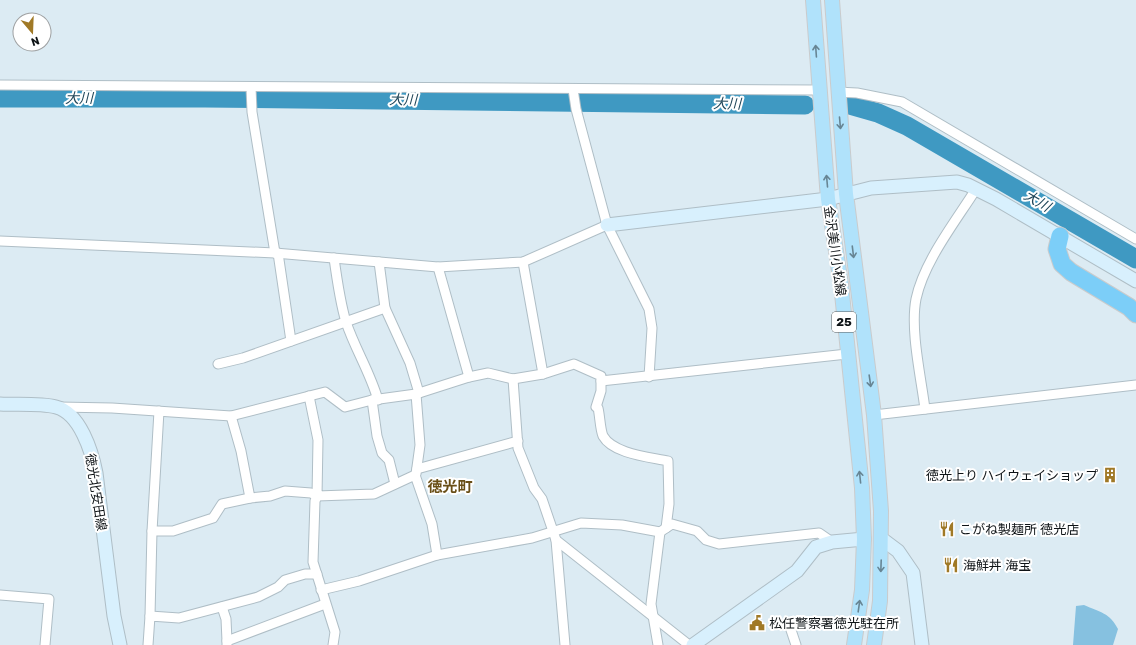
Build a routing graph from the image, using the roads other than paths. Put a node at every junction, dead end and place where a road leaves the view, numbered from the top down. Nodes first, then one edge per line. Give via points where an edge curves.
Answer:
1 (813, 0) edge
2 (832, 0) edge
3 (0, 85) edge
4 (818, 90) junction
5 (252, 91) junction
6 (573, 91) junction
7 (838, 92) junction
8 (976, 189) junction
9 (846, 194) junction
10 (828, 199) junction
11 (607, 225) junction
12 (1060, 236) junction
13 (1136, 240) edge
14 (0, 241) edge
15 (276, 253) junction
16 (334, 258) junction
17 (379, 262) junction
18 (523, 262) junction
19 (438, 267) junction
20 (1136, 281) edge
21 (1136, 299) edge
22 (385, 308) junction
23 (1136, 314) edge
24 (346, 322) junction
25 (291, 341) junction
26 (847, 354) junction
27 (218, 364) dead end
28 (543, 374) junction
29 (469, 377) junction
30 (649, 377) junction
31 (513, 379) junction
32 (601, 381) junction
33 (1136, 386) edge
34 (418, 394) junction
35 (309, 396) junction
36 (375, 400) junction
37 (0, 404) edge
38 (56, 407) junction
39 (925, 409) junction
40 (159, 411) junction
41 (874, 415) junction
42 (231, 416) junction
43 (518, 441) junction
44 (416, 472) junction
45 (395, 484) junction
46 (317, 496) junction
47 (250, 498) junction
48 (663, 530) junction
49 (152, 531) junction
50 (555, 536) junction
51 (864, 539) junction
52 (882, 539) junction
53 (832, 542) junction
54 (437, 555) junction
55 (317, 574) junction
56 (321, 590) junction
57 (0, 596) edge
58 (325, 604) junction
59 (222, 606) junction
60 (150, 616) junction
61 (652, 616) junction
62 (790, 627) dead end
63 (227, 643) edge
64 (45, 645) edge
65 (120, 645) edge
66 (148, 645) edge
67 (333, 645) edge
68 (565, 645) edge
69 (658, 645) edge
70 (688, 645) edge
71 (693, 645) edge
72 (796, 645) edge
73 (854, 645) edge
74 (874, 645) edge
75 (922, 645) edge

4 -> 1 main road, 金沢美川小松線 / 25
2 - 7 main road, 金沢美川小松線 / 25
3 - 5 street
4 - 6 street via 657,87
10 -> 4 main road, 金沢美川小松線 / 25
5 - 6 street
5 - 15 street via 251,107
6 - 11 street
7 -> 9 main road, 金沢美川小松線 / 25
7 - 13 street via 902,102
8 - 9 street via 962,183 944,182 871,188
8 - 12 street
8 - 39 street via 934,256 916,299 914,320
9 - 10 street
9 -> 41 main road, 金沢美川小松線 / 25
10 - 11 street
10 - 26 main road, 金沢美川小松線 / 25 via 841,284
11 - 18 street
11 - 30 street via 649,309 652,328
12 - 20 street
12 - 21 highway via 1064,250 1075,264
12 - 23 highway via 1057,255 1065,268 1129,307
14 - 15 street
15 - 16 street
15 - 25 street
16 - 17 street
16 - 24 street
17 - 19 street
17 - 22 street
18 - 19 street
18 - 28 street
19 - 29 street
22 - 24 street
22 - 34 street via 410,363
24 - 25 street
24 - 36 street via 372,378
25 - 27 street
26 - 30 street
51 -> 26 main road, 金沢美川小松線 / 25 via 862,488
28 - 31 street
28 - 32 street via 574,364 601,376
29 - 31 street via 488,374
29 - 34 street
30 - 32 street
31 - 43 street
32 - 48 street via 596,407 603,436 615,447 668,461 669,504
33 - 39 street
34 - 36 street
34 - 44 street via 420,446
35 - 36 street via 325,392 345,407
35 - 42 street
35 - 46 street via 318,440
36 - 45 street via 377,436 382,452 389,460
37 - 38 street
38 - 40 street
38 - 65 street, 徳光北安田線 via 72,418 92,455
39 - 41 street
40 - 42 street
40 - 49 street
41 - 52 main road, 金沢美川小松線 / 25
42 - 47 street
43 - 44 street
43 - 50 street via 518,448 531,481 542,499
44 - 45 street
44 - 54 street via 432,524
45 - 46 street via 374,494
46 - 47 street via 311,493 285,491
46 - 55 street via 313,548 313,562
47 - 49 street via 222,504 213,518 172,531
48 - 50 street via 581,523
48 - 53 street via 672,524 697,531 706,540 719,544 819,533
48 - 61 street
49 - 60 street
50 - 54 street
50 - 61 street
50 - 68 street
51 - 53 street
73 -> 51 main road, 金沢美川小松線 / 25 via 862,590
52 -> 74 main road, 金沢美川小松線 / 25 via 880,601
52 - 75 street via 898,551 913,573
53 - 71 street via 816,547 797,571
54 - 56 street via 358,581
55 - 56 street
55 - 59 street via 305,574 285,580 278,587 258,597
56 - 58 street
57 - 64 street via 49,599
58 - 63 street
58 - 67 street via 335,632
59 - 60 street via 179,618
59 - 63 street via 226,619
60 - 66 street
61 - 69 street
61 - 70 street
62 - 72 street

